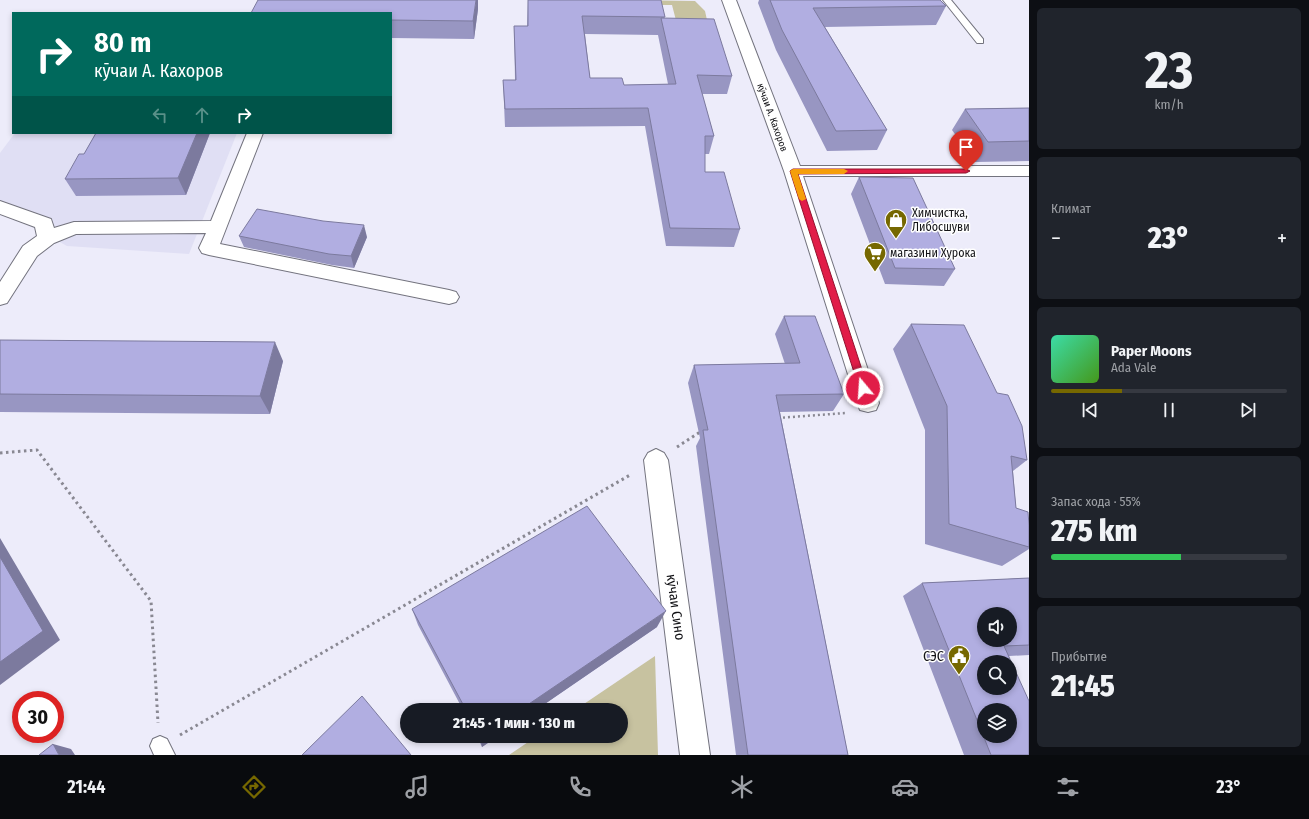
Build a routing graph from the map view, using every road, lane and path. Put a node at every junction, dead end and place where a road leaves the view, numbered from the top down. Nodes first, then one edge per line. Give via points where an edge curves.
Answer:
1 (729, 0) edge
2 (947, 0) edge
3 (980, 41) dead end
4 (255, 134) edge
5 (793, 171) junction
6 (1029, 171) edge
7 (0, 208) edge
8 (217, 227) junction
9 (47, 238) junction
10 (449, 297) dead end
11 (0, 298) edge
12 (868, 403) joint
13 (777, 418) edge
14 (702, 431) edge
15 (0, 453) edge
16 (656, 460) junction
17 (163, 751) edge
18 (695, 755) edge

1 - 5 street, кӯчаи А. Кахоров
2 - 3 lane
4 - 8 street
5 - 6 street
5 - 12 street, кӯчаи А. Кахоров
7 - 9 street via 44,223
8 - 9 street via 74,228
8 - 10 street via 209,248
9 - 11 street via 30,251
12 - 13 path via 856,412
14 - 16 path
15 - 17 path via 37,450 151,601
16 - 17 path
16 - 18 street, кӯчаи Сино

